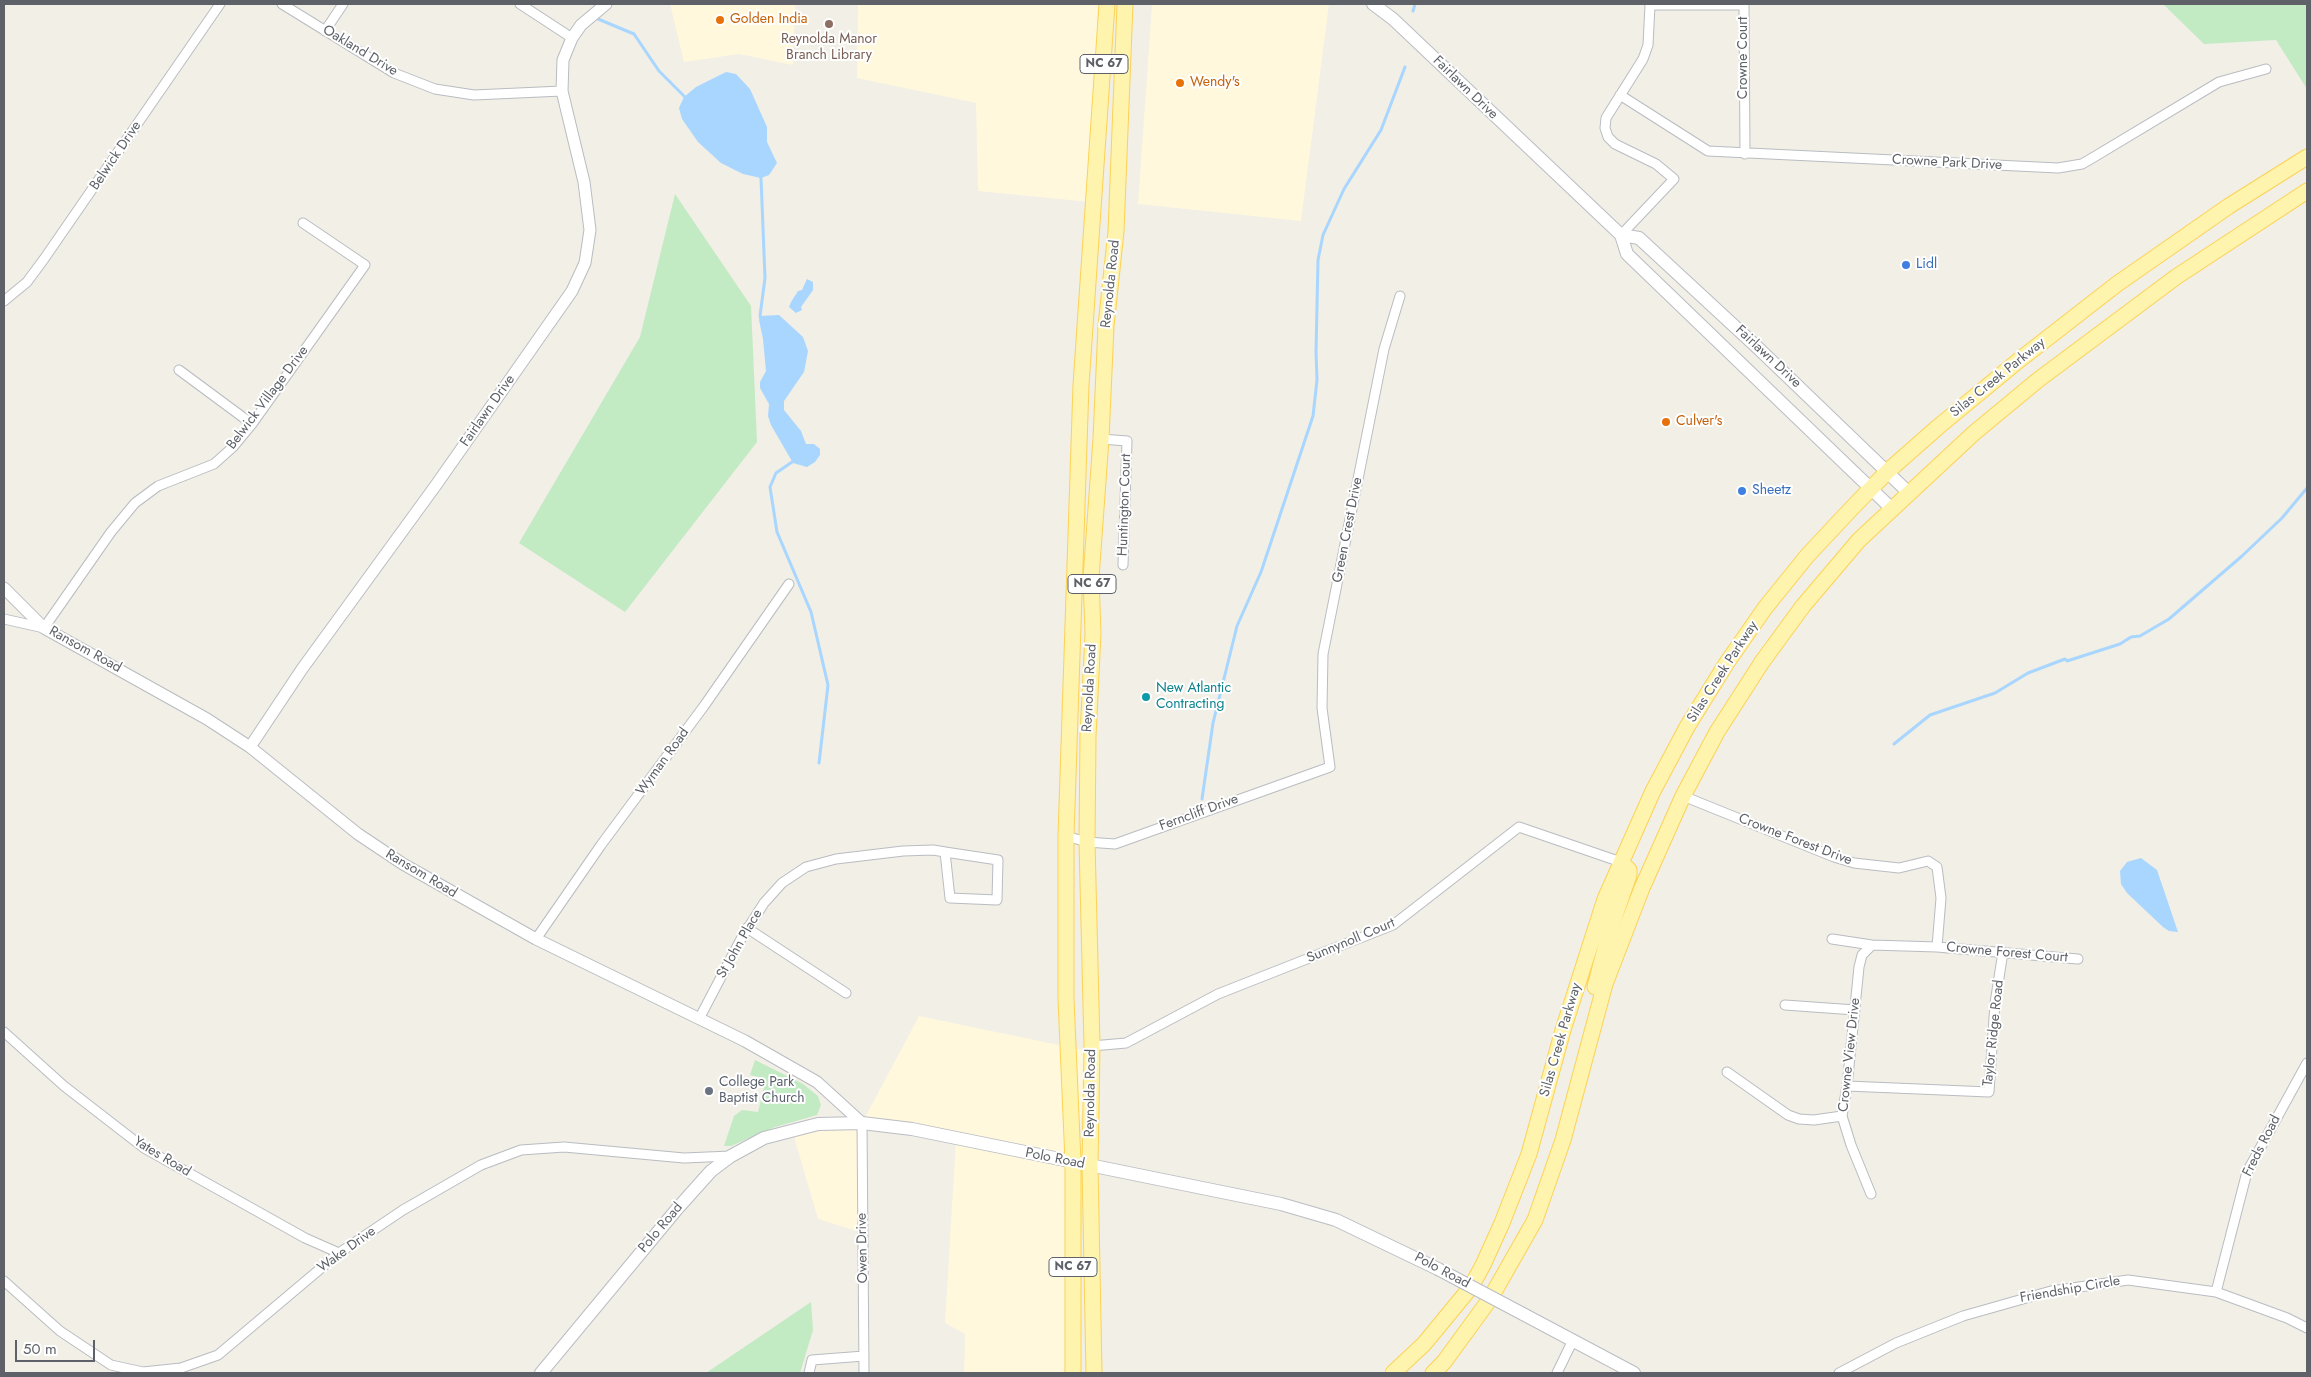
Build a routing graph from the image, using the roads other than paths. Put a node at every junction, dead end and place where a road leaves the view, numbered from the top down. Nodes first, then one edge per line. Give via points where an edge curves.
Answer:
1 (220, 4) edge
2 (282, 4) edge
3 (344, 4) edge
4 (520, 4) edge
5 (606, 4) edge
6 (1108, 4) edge
7 (1126, 4) edge
8 (1373, 4) edge
9 (325, 30) junction
10 (573, 36) junction
11 (2266, 69) dead end
12 (562, 90) junction
13 (1620, 95) junction
14 (1745, 154) junction
15 (2307, 157) edge
16 (2307, 191) edge
17 (303, 223) dead end
18 (1620, 235) junction
19 (1400, 296) dead end
20 (4, 302) edge
21 (179, 370) dead end
22 (252, 424) junction
23 (1101, 439) junction
24 (1888, 471) junction
25 (1871, 488) junction
26 (1908, 492) junction
27 (1891, 508) junction
28 (1123, 565) dead end
29 (789, 584) dead end
30 (4, 588) edge
31 (4, 619) edge
32 (44, 628) junction
33 (250, 747) junction
34 (1330, 766) joint
35 (1683, 796) junction
36 (1066, 836) junction
37 (1087, 842) junction
38 (945, 852) junction
39 (1621, 862) junction
40 (1937, 867) joint
41 (747, 928) junction
42 (536, 939) junction
43 (1832, 939) dead end
44 (1872, 945) junction
45 (1937, 947) junction
46 (2003, 952) junction
47 (2078, 959) dead end
48 (846, 992) dead end
49 (1785, 1005) dead end
50 (1854, 1010) junction
51 (699, 1019) junction
52 (4, 1032) edge
53 (1092, 1046) junction
54 (1588, 1046) junction
55 (2307, 1063) edge
56 (1727, 1072) dead end
57 (1847, 1086) junction
58 (1842, 1116) junction
59 (862, 1123) junction
60 (731, 1156) junction
61 (1073, 1162) junction
62 (1090, 1166) junction
63 (1871, 1194) dead end
64 (339, 1253) junction
65 (4, 1281) edge
66 (2216, 1292) junction
67 (2307, 1328) edge
68 (1573, 1340) junction
69 (864, 1356) junction
70 (541, 1373) edge
71 (810, 1373) edge
72 (864, 1373) edge
73 (1073, 1373) edge
74 (1094, 1373) edge
75 (1393, 1373) edge
76 (1433, 1373) edge
77 (1557, 1373) edge
78 (1634, 1373) edge
79 (1839, 1373) edge

1 - 20 street, Belwick Drive via 44,259 27,282
2 - 9 street, Oakland Drive
3 - 9 street
4 - 10 street
5 - 10 street
6 - 36 main road, Reynolda Road / NC 67 via 1081,384
7 - 23 main road, Reynolda Road / NC 67 via 1116,231 1106,326
8 - 18 main road, Fairlawn Drive via 1393,19
9 - 12 street, Oakland Drive via 394,72 435,89 474,95
10 - 12 street, Fairlawn Drive via 563,60
11 - 14 street, Crowne Park Drive via 2238,75 2206,89 2094,157 2068,168
12 - 33 street, Fairlawn Drive via 584,182 590,230 585,263 572,291 302,669
13 - 14 street, Crowne Park Drive via 1699,147 1721,153
13 - 14 street, Crowne Court via 1648,45 1650,4 1744,5
13 - 18 street via 1606,118 1608,137 1614,144 1656,164 1674,179
15 - 24 main road, Silas Creek Parkway via 2117,284 2018,360
16 - 26 main road, Silas Creek Parkway via 2176,276 2101,331 1974,433
17 - 22 street, Belwick Village Drive via 365,265
18 - 24 main road, Fairlawn Drive via 1639,238
18 - 25 main road, Fairlawn Drive via 1627,254
19 - 34 street, Green Crest Drive via 1384,349 1324,654 1322,708
21 - 22 street
22 - 32 street, Belwick Village Drive via 214,464 158,486 134,503
23 - 28 street, Huntington Court via 1127,441
23 - 37 main road, Reynolda Road / NC 67 via 1091,578 1093,633
24 - 25 main road, Silas Creek Parkway
24 - 26 main road, Fairlawn Drive
25 - 27 main road, Fairlawn Drive
25 - 39 main road, Silas Creek Parkway via 1807,556 1726,664 1678,743
26 - 27 main road, Silas Creek Parkway
27 - 35 main road, Silas Creek Parkway via 1803,606 1762,662 1717,732
29 - 42 street, Wyman Road
30 - 32 street, Ransom Road
31 - 32 street
32 - 33 street, Ransom Road via 181,704
33 - 42 street, Ransom Road via 358,834 403,864
34 - 37 street, Ferncliff Drive via 1115,844
35 - 40 street, Crowne Forest Drive via 1854,863 1899,868 1928,861
35 - 54 main road, Silas Creek Parkway via 1608,975
36 - 37 street, Ferncliff Drive
36 - 61 main road, Reynolda Road / NC 67 via 1066,999
37 - 53 main road, Reynolda Road / NC 67
38 - 38 street, St John Place via 998,860 997,900 950,898
38 - 41 street, St John Place via 877,853 836,859 806,868 782,883
39 - 53 street, Sunnynoll Court via 1519,828 1393,925 1218,994 1126,1043
39 - 54 main road via 1629,870 1629,876 1593,993 1587,1023
39 - 75 main road, Silas Creek Parkway via 1604,899 1529,1154 1502,1223 1471,1287 1424,1344
40 - 45 street, Crowne Forest Court via 1941,898
41 - 48 street
41 - 51 street, St John Place
42 - 51 street, Ransom Road
43 - 44 street, Crowne Forest Court
44 - 45 street, Crowne Forest Court
44 - 50 street, Crowne View Drive via 1862,955 1858,967
45 - 46 street, Crowne Forest Court
46 - 47 street, Crowne Forest Court
46 - 57 street, Taylor Ridge Road via 1995,1003 1989,1092
49 - 50 street
50 - 57 street, Crowne View Drive
51 - 59 street, Ransom Road via 817,1082
52 - 64 street, Yates Road via 64,1086 144,1148
53 - 62 main road, Reynolda Road / NC 67
54 - 76 main road, Silas Creek Parkway via 1563,1140 1535,1220 1490,1299
55 - 66 street, Freds Road via 2247,1172
56 - 58 street via 1799,1120
57 - 58 street, Crowne View Drive
58 - 63 street, Crowne View Drive
59 - 60 main road, Polo Road via 818,1124 792,1130 764,1138
59 - 61 main road, Polo Road via 912,1129
59 - 69 street, Owen Drive
60 - 64 street, Wake Drive via 684,1158 564,1147 521,1150 481,1165 410,1206
60 - 70 main road, Polo Road via 693,1190
61 - 62 main road, Polo Road
61 - 73 main road, Reynolda Road / NC 67
62 - 68 main road, Polo Road, bridge via 1290,1206 1336,1220 1438,1268
62 - 74 main road, Reynolda Road / NC 67
64 - 65 street, Wake Drive via 218,1355 182,1368 143,1372 111,1365 60,1331
66 - 67 street, Friendship Circle
66 - 79 street, Friendship Circle via 2128,1280 2052,1291 1927,1329
68 - 77 street
68 - 78 main road, Polo Road
69 - 71 street via 812,1360
69 - 72 street, Owen Drive

